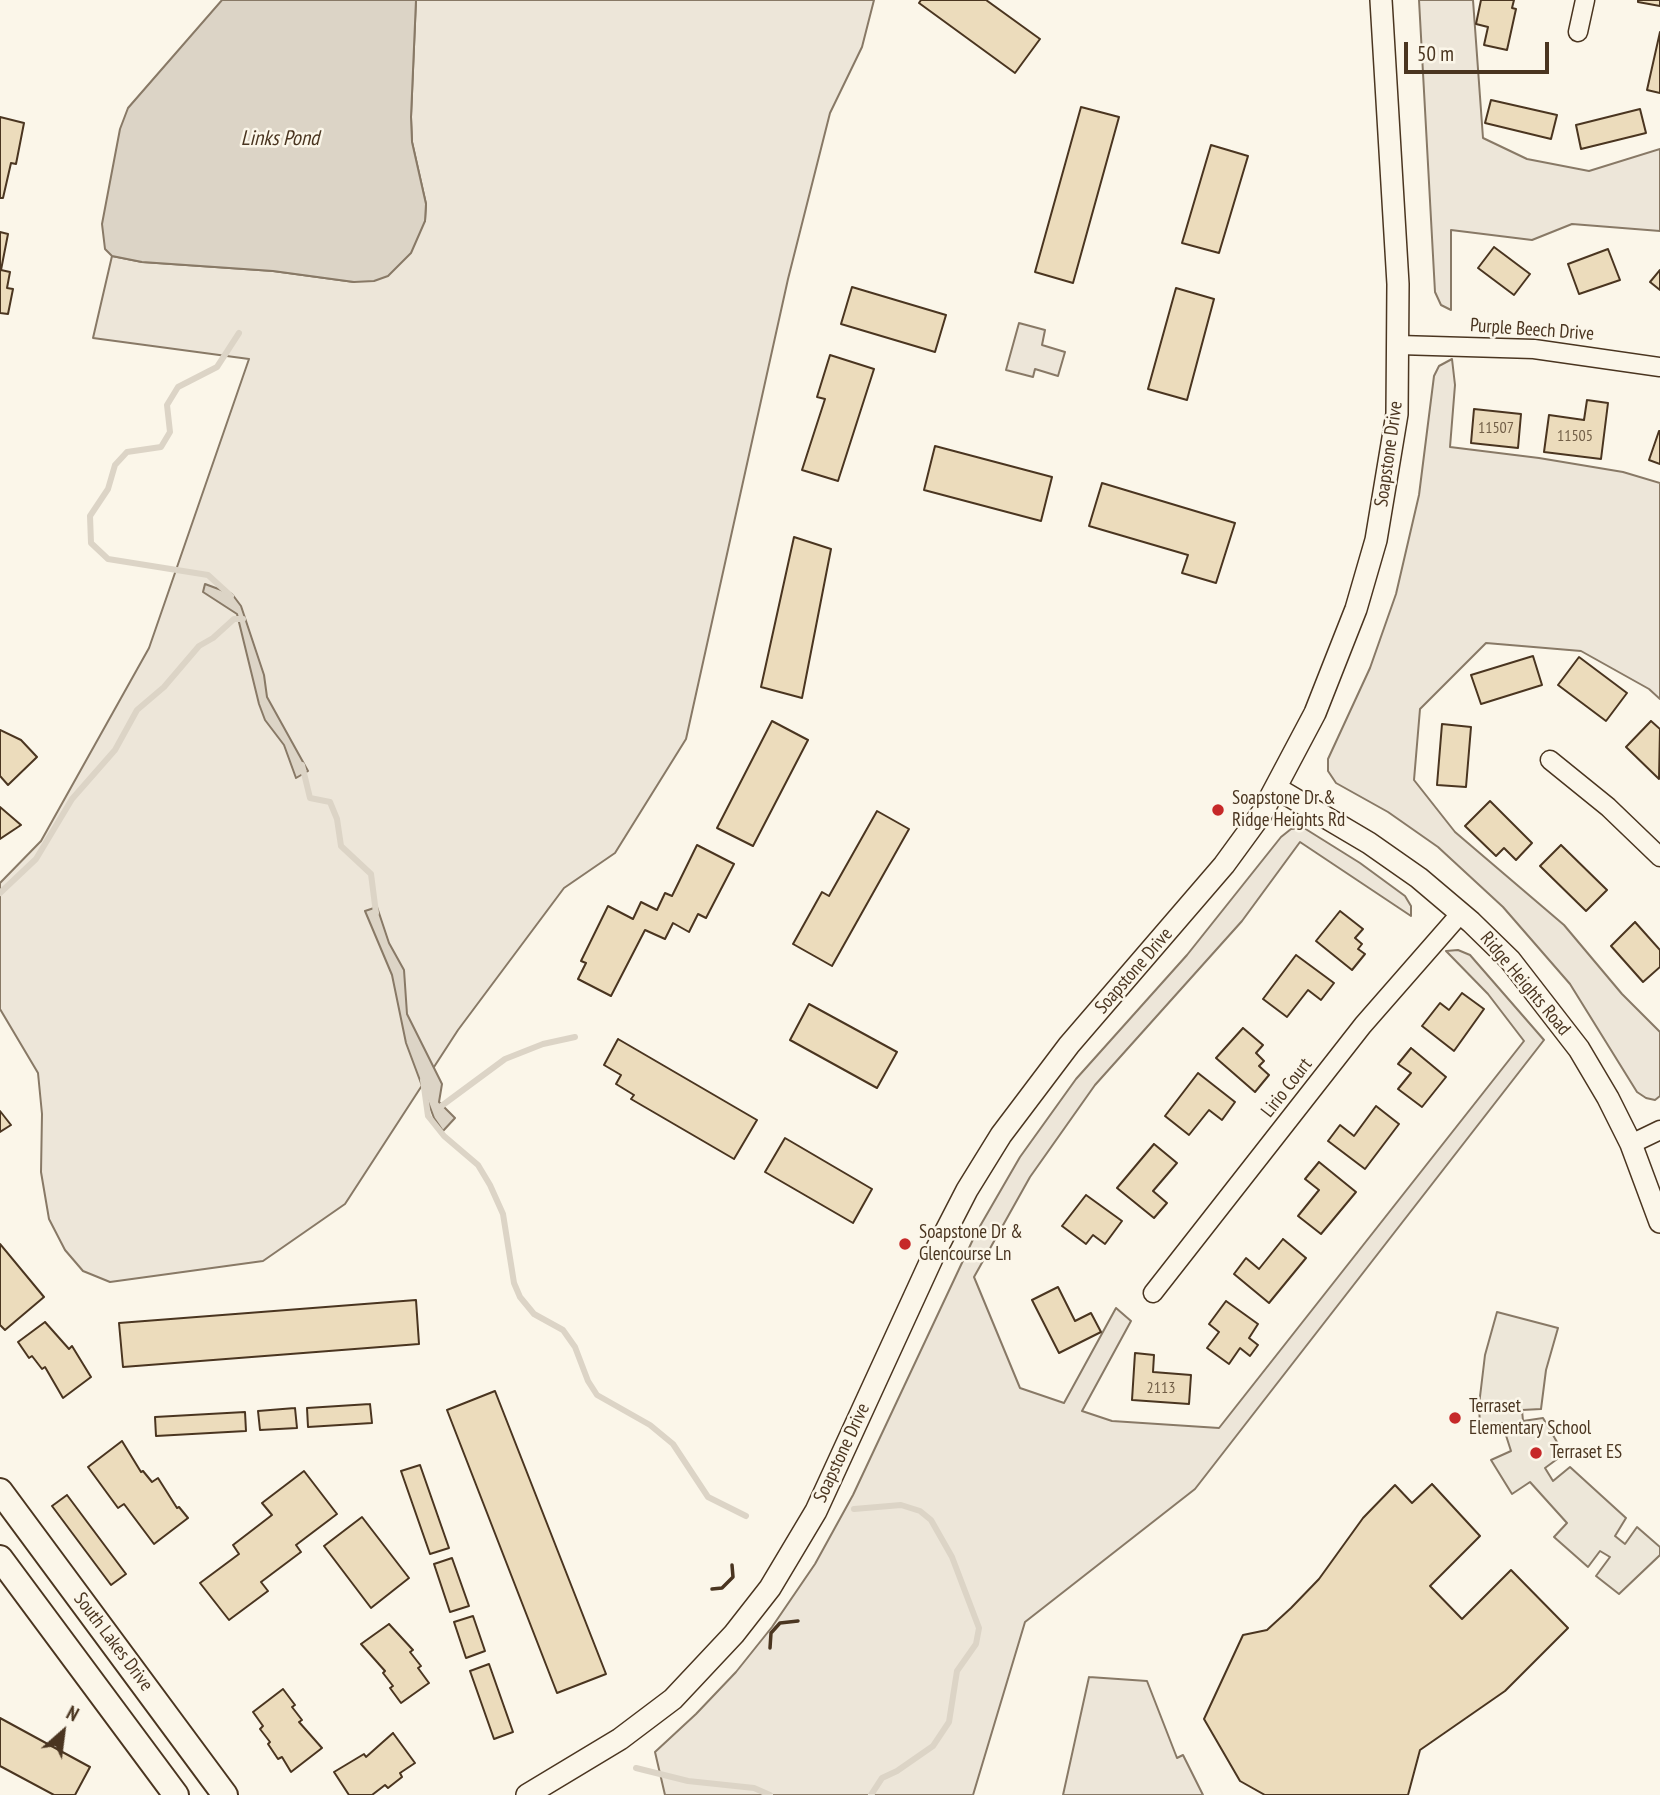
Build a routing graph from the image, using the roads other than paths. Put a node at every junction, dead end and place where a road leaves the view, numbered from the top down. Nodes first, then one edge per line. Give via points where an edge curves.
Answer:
1 (1381, 0) edge
2 (1585, 0) edge
3 (1578, 32) dead end
4 (1399, 345) junction
5 (1660, 367) edge
6 (1550, 760) dead end
7 (1276, 788) junction
8 (1660, 857) edge
9 (1461, 913) junction
10 (1660, 1130) edge
11 (1631, 1144) junction
12 (1660, 1222) edge
13 (1153, 1293) dead end
14 (0, 1491) edge
15 (0, 1558) edge
16 (176, 1795) edge
17 (225, 1795) edge
18 (527, 1795) edge

1 - 4 street, Soapstone Drive
2 - 3 street
4 - 5 street, Purple Beech Drive via 1534,349
4 - 7 street, Soapstone Drive via 1391,463 1373,551 1328,685
6 - 8 street
7 - 9 street, Ridge Heights Road via 1369,843
7 - 18 street, Soapstone Drive via 1224,865 1061,1054 1000,1135 934,1254 816,1511 760,1602 673,1699 620,1739
9 - 11 street, Ridge Heights Road via 1546,1003 1579,1049
9 - 13 street, Lirio Court via 1363,1025
10 - 11 street
11 - 12 street, Ridge Heights Road
14 - 17 main road, South Lakes Drive
15 - 16 main road, South Lakes Drive

